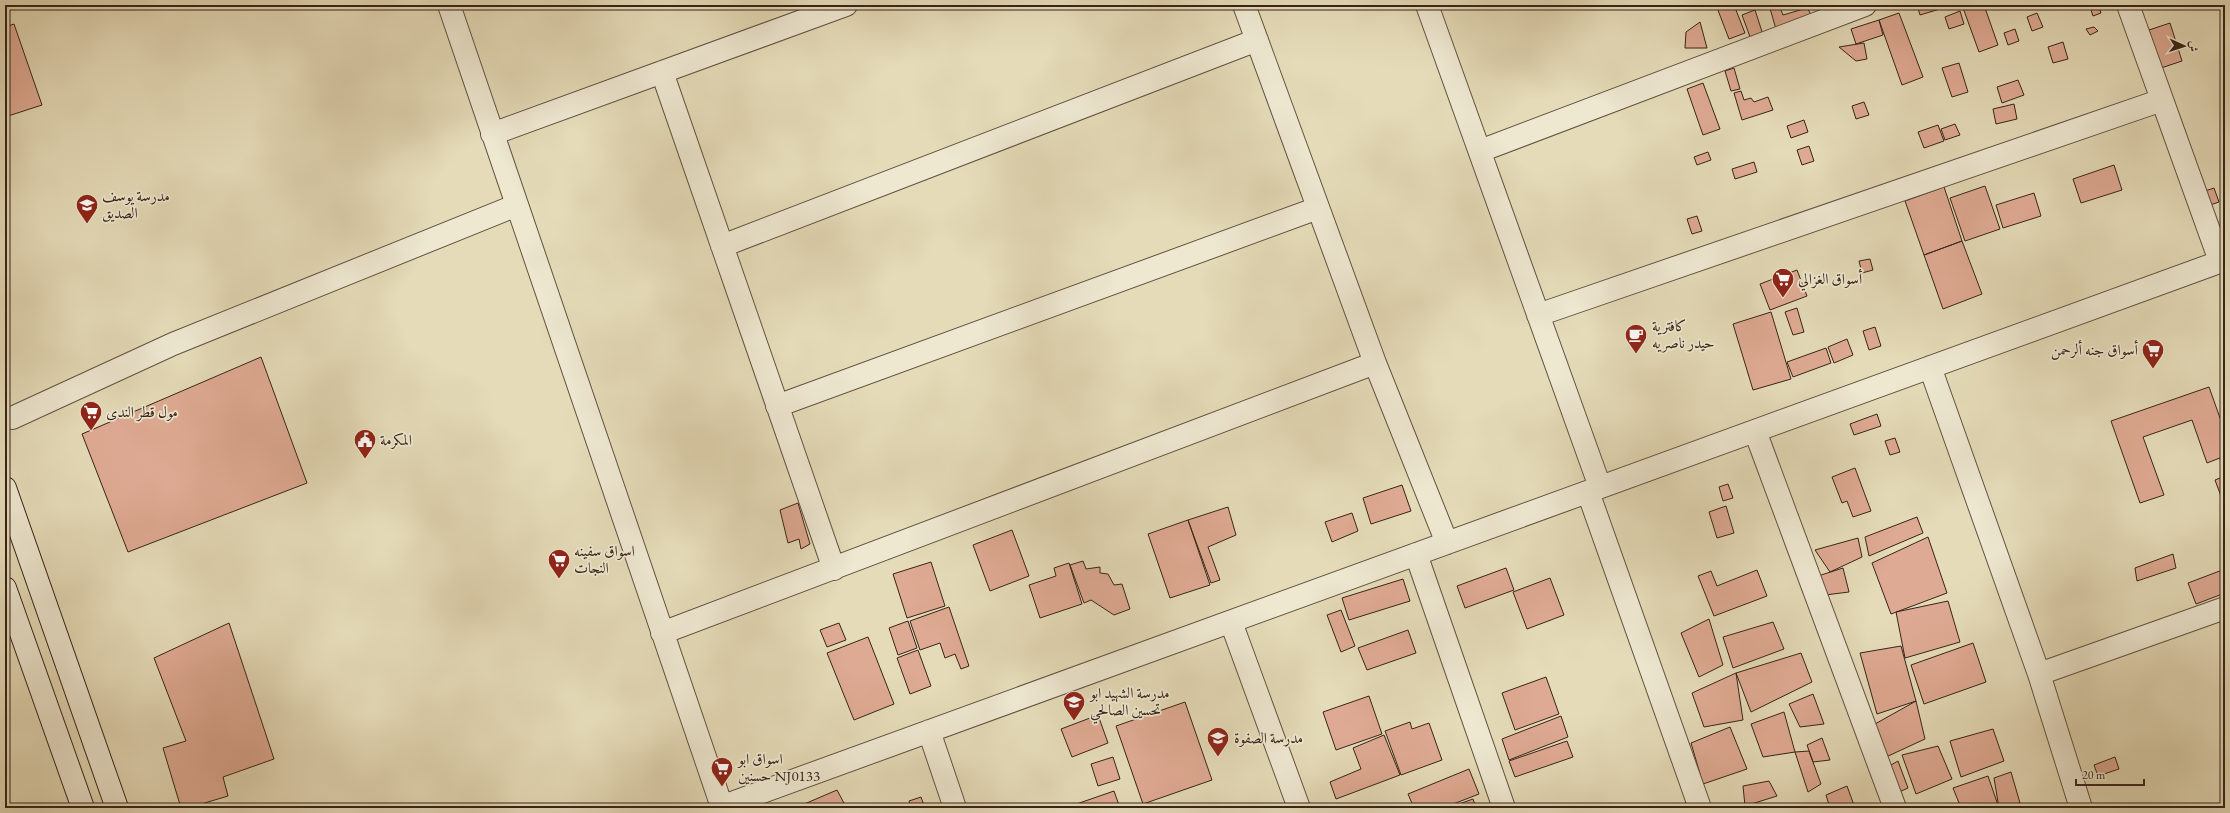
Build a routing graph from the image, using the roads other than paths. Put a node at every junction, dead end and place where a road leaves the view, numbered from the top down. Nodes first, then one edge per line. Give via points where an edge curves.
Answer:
1 (449, 5) edge
2 (846, 5) edge
3 (1244, 5) edge
4 (1427, 5) edge
5 (1865, 5) edge
6 (2128, 5) edge
7 (1257, 40) junction
8 (662, 72) junction
9 (2162, 100) junction
10 (492, 134) junction
11 (1480, 151) junction
12 (517, 205) junction
13 (1318, 208) junction
14 (722, 246) junction
15 (2223, 260) edge
16 (1538, 315) junction
17 (1375, 364) junction
18 (1930, 367) junction
19 (777, 406) junction
20 (12, 418) dead end
21 (1755, 431) junction
22 (5, 488) edge
23 (1594, 490) junction
24 (1447, 543) junction
25 (1416, 554) junction
26 (834, 569) junction
27 (5, 588) edge
28 (2225, 608) edge
29 (1231, 622) junction
30 (662, 633) junction
31 (2039, 674) junction
32 (929, 732) junction
33 (720, 807) edge
34 (83, 808) edge
35 (117, 808) edge
36 (955, 808) edge
37 (1299, 808) edge
38 (1504, 808) edge
39 (1700, 808) edge
40 (1895, 808) edge
41 (2081, 808) edge

1 - 10 street
2 - 8 street
3 - 7 street
4 - 11 street
5 - 11 street
6 - 9 street
7 - 13 street
7 - 14 street
8 - 10 street
8 - 14 street
9 - 15 street
9 - 16 street
10 - 12 street
11 - 16 street
12 - 20 street via 174,344
12 - 30 street
13 - 17 street
13 - 19 street
14 - 19 street
15 - 18 street
16 - 23 street
17 - 24 street
17 - 26 street
18 - 21 street
18 - 31 street
19 - 26 street
21 - 23 street
21 - 40 street
22 - 35 street
23 - 24 street
23 - 39 street
24 - 25 street
25 - 29 street
25 - 38 street
26 - 30 street
27 - 34 street
28 - 31 street
29 - 32 street
29 - 37 street
30 - 33 street
31 - 41 street
32 - 33 street
32 - 36 street

